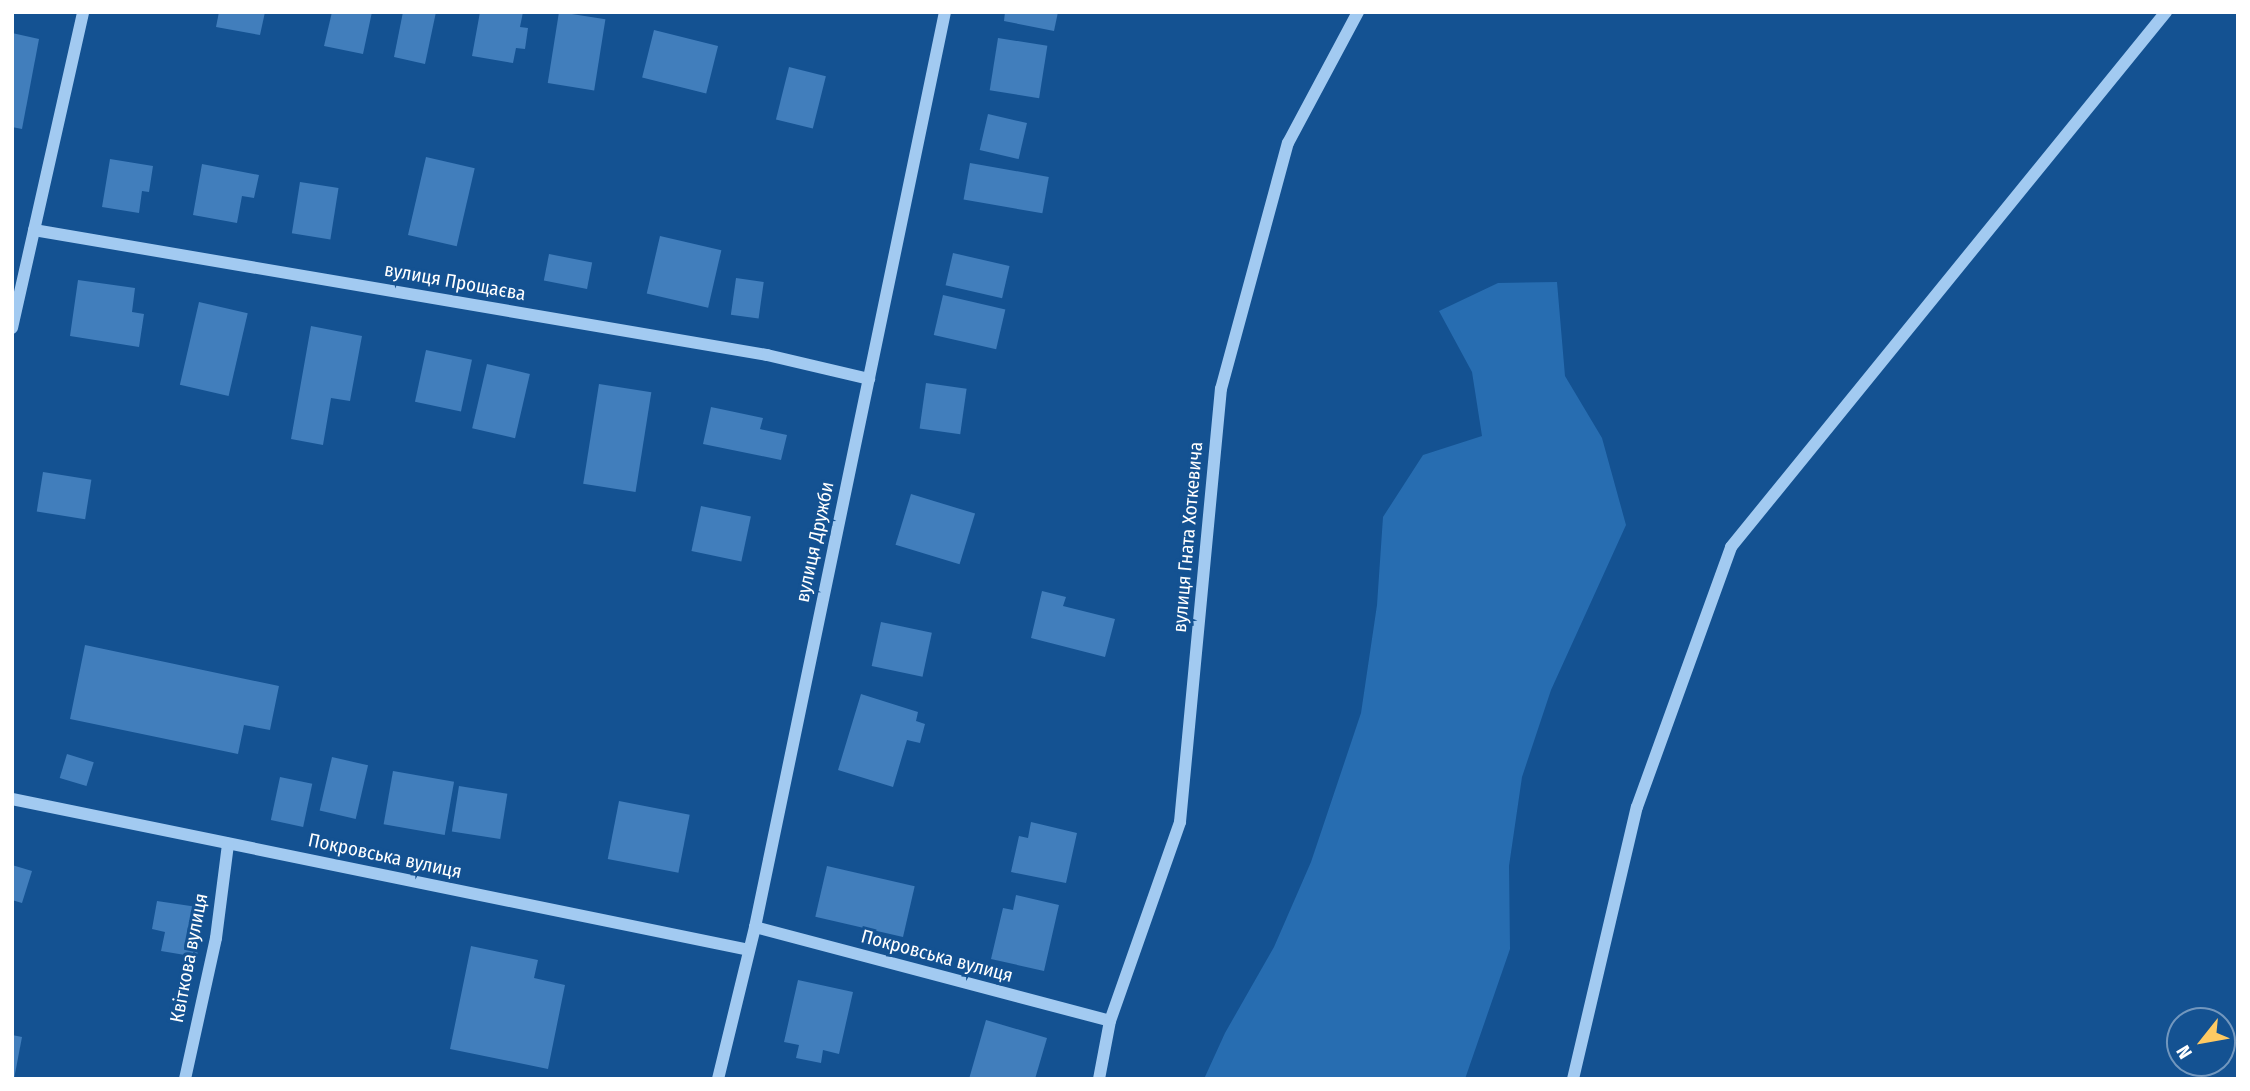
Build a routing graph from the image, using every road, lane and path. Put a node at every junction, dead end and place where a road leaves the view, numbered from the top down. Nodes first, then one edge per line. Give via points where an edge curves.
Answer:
1 (83, 12) edge
2 (945, 12) edge
3 (1358, 12) edge
4 (2165, 12) edge
5 (34, 230) junction
6 (12, 328) edge
7 (869, 379) junction
8 (12, 799) edge
9 (228, 844) junction
10 (755, 927) junction
11 (749, 950) junction
12 (1110, 1021) junction
13 (185, 1079) edge
14 (718, 1079) edge
15 (1099, 1079) edge
16 (1573, 1079) edge

1 - 5 street
2 - 7 street, вулиця Дружби
3 - 12 street, вулиця Гната Хоткевича via 1288,143 1221,389 1180,822
4 - 16 street via 1731,547 1637,807
5 - 6 street
5 - 7 street, вулиця Прощаєва via 767,355
7 - 10 street, вулиця Дружби
8 - 9 street, Покровська вулиця
9 - 11 street, Покровська вулиця
9 - 13 street, Квіткова вулиця via 216,938
10 - 11 street, вулиця Дружби
10 - 12 street, Покровська вулиця
11 - 14 street, вулиця Дружби
12 - 15 street, вулиця Гната Хоткевича

